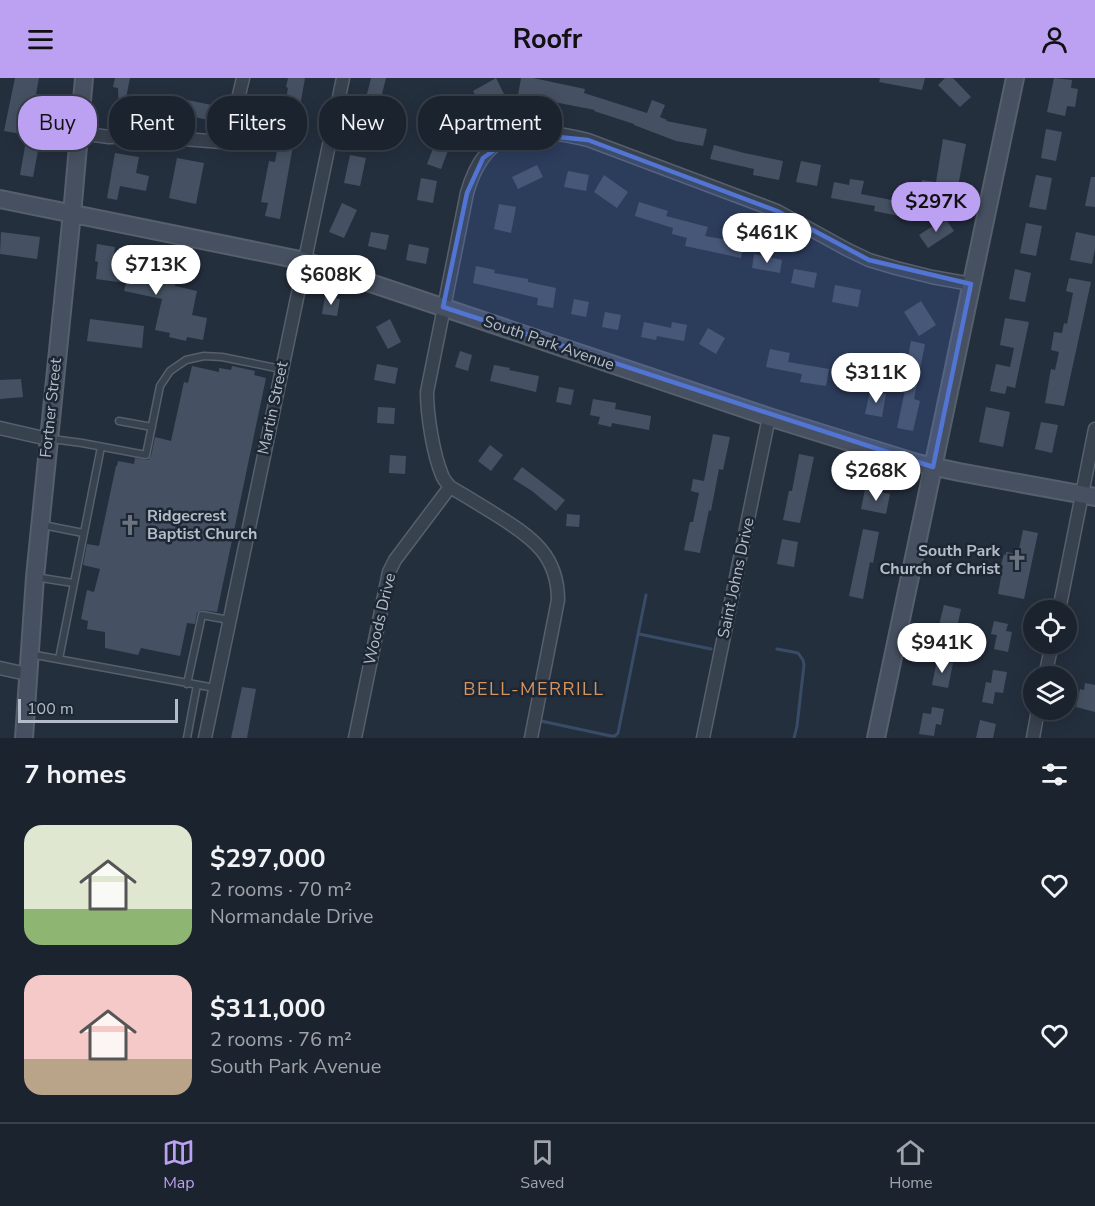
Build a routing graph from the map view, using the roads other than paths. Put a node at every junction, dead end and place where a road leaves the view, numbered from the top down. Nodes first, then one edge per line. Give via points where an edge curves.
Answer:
1 (84, 78) edge
2 (243, 78) edge
3 (343, 78) edge
4 (1015, 78) edge
5 (83, 96) edge
6 (97, 135) edge
7 (78, 150) edge
8 (0, 199) edge
9 (72, 214) junction
10 (304, 261) junction
11 (971, 284) junction
12 (443, 307) junction
13 (281, 369) junction
14 (769, 417) junction
15 (119, 421) dead end
16 (152, 427) junction
17 (0, 428) edge
18 (1095, 429) edge
19 (48, 439) junction
20 (101, 447) junction
21 (933, 467) junction
22 (450, 486) junction
23 (1088, 496) edge
24 (40, 524) junction
25 (83, 533) junction
26 (35, 577) junction
27 (73, 583) junction
28 (1062, 600) edge
29 (229, 620) junction
30 (29, 654) junction
31 (59, 659) junction
32 (0, 668) edge
33 (27, 674) junction
34 (187, 684) junction
35 (196, 685) junction
36 (215, 688) junction
37 (1036, 720) edge
38 (24, 738) edge
39 (187, 738) edge
40 (205, 738) edge
41 (355, 738) edge
42 (531, 738) edge
43 (703, 738) edge
44 (876, 738) edge
45 (1033, 738) edge

1 - 5 street, Fortner Street
2 - 6 street via 230,134 222,142
3 - 10 street, Martin Street
4 - 11 street
7 - 9 street, Fortner Street
8 - 9 street, South Park Avenue
9 - 10 street, South Park Avenue
9 - 19 street, Fortner Street
10 - 12 street, South Park Avenue
10 - 13 street, Martin Street
11 - 12 street via 869,260 751,200 588,140 533,132 503,139 477,168
11 - 21 street
12 - 14 street, South Park Avenue
12 - 22 street via 427,402 434,451 442,477
13 - 16 lane via 222,357 186,360 170,371 160,386
13 - 29 street, Martin Street
14 - 21 street, South Park Avenue
14 - 43 street, Saint Johns Drive
15 - 16 lane
16 - 20 lane via 146,455
17 - 19 street
18 - 23 street
19 - 20 lane
19 - 24 street, Fortner Street
20 - 25 lane
21 - 23 street, South Park Avenue
21 - 44 street
22 - 41 street, Woods Drive via 389,572
22 - 42 street via 527,535 542,549 555,574 557,606
23 - 28 street
24 - 25 lane
24 - 26 street, Fortner Street
25 - 27 lane
26 - 27 lane
26 - 30 street, Fortner Street
27 - 31 lane
29 - 34 lane via 202,615
29 - 36 street, Martin Street
30 - 31 lane
30 - 33 street, Fortner Street
31 - 34 lane
32 - 33 street
33 - 38 street, Fortner Street
34 - 35 lane
35 - 36 lane
35 - 39 lane
36 - 40 street, Martin Street
37 - 45 street

